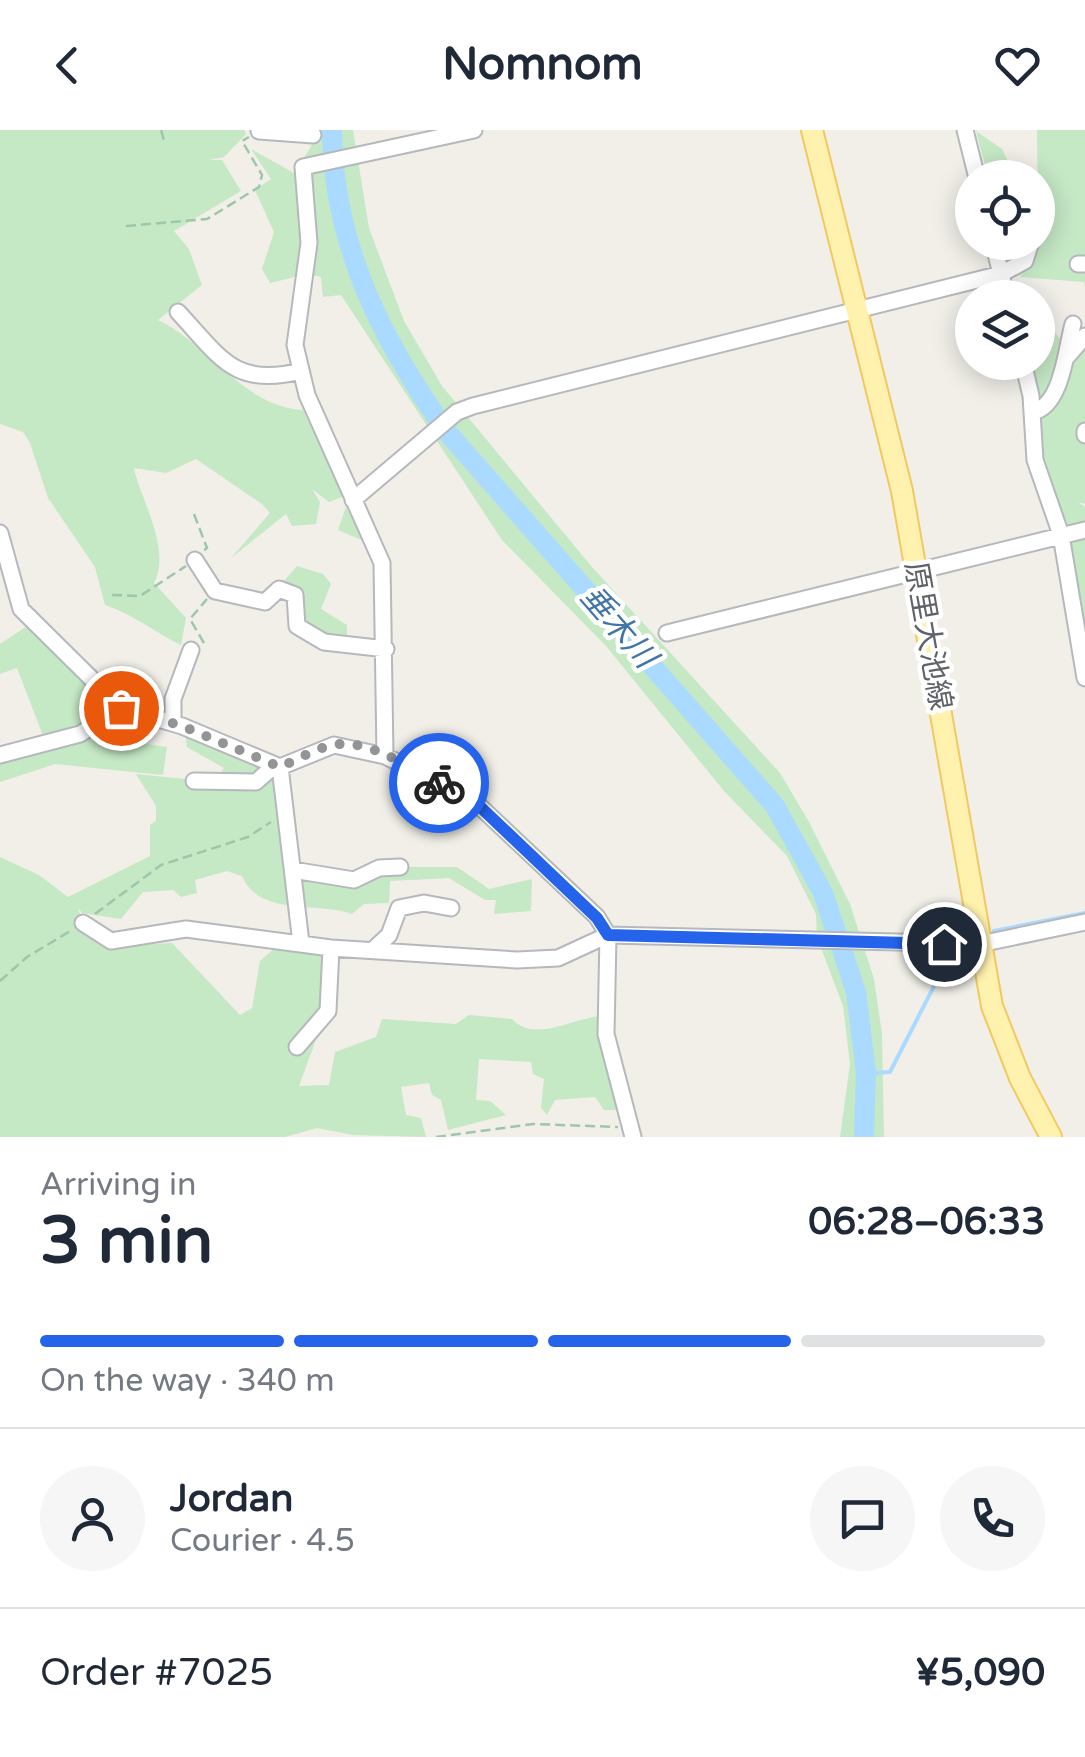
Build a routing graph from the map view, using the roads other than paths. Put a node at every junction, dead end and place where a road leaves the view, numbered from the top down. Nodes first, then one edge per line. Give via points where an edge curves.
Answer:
1 (474, 130) edge
2 (812, 130) edge
3 (965, 130) edge
4 (259, 131) edge
5 (313, 133) edge
6 (972, 160) edge
7 (314, 164) junction
8 (998, 260) edge
9 (1025, 260) edge
10 (1001, 274) junction
11 (1002, 280) edge
12 (856, 311) junction
13 (178, 312) dead end
14 (1079, 330) edge
15 (301, 372) junction
16 (1027, 380) edge
17 (1033, 412) junction
18 (353, 500) junction
19 (1085, 530) edge
20 (0, 532) edge
21 (1061, 536) junction
22 (195, 560) road end
23 (918, 572) junction
24 (667, 633) dead end
25 (198, 646) road end
26 (386, 648) junction
27 (1085, 678) edge
28 (121, 708) junction
29 (173, 723) junction
30 (0, 755) edge
31 (385, 756) junction
32 (278, 766) junction
33 (194, 781) dead end
34 (400, 867) dead end
35 (293, 870) junction
36 (451, 908) dead end
37 (1085, 922) edge
38 (82, 923) road end
39 (608, 935) junction
40 (301, 943) junction
41 (980, 944) junction
42 (331, 948) junction
43 (373, 950) junction
44 (297, 1047) dead end
45 (631, 1132) edge
46 (1050, 1137) edge

1 - 7 street
2 - 12 main road, 原里大池線
3 - 6 street
4 - 5 street
5 - 7 street
7 - 15 street via 303,167 309,242 294,345
8 - 10 street
9 - 10 street
10 - 11 street
10 - 12 street
12 - 18 street via 457,412
12 - 23 main road, 原里大池線
13 - 15 street via 240,372 269,380
14 - 17 street via 1047,405
15 - 18 street
16 - 17 street
17 - 21 street via 1036,460
18 - 26 street via 382,564
19 - 21 street
20 - 28 street via 21,609
21 - 23 street
21 - 27 street
22 - 26 street via 215,591 265,602 284,588 295,595 297,626 324,642
23 - 24 street
23 - 41 main road, 原里大池線
25 - 29 street via 174,699
26 - 31 street
28 - 29 street
28 - 30 street via 80,734
29 - 32 street
31 - 32 street via 334,745
31 - 39 street via 473,800
32 - 33 street via 256,782
32 - 35 street
34 - 35 street via 354,880
35 - 40 street
36 - 43 street via 399,908 389,935
37 - 41 street
38 - 40 street via 111,941 186,929
39 - 41 street
39 - 43 street via 558,958
39 - 45 street via 606,1034
40 - 42 street
41 - 46 main road, 原里大池線 via 1002,1036
42 - 43 street
42 - 44 street via 328,1011

